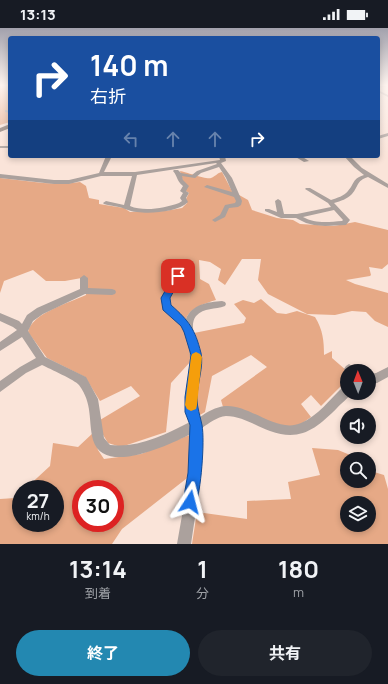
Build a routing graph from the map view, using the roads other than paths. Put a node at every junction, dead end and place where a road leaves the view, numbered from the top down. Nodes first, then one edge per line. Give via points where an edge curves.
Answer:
1 (388, 134) edge
2 (380, 137) edge
3 (108, 158) edge
4 (222, 158) edge
5 (301, 158) edge
6 (348, 158) edge
7 (306, 161) dead end
8 (219, 164) junction
9 (174, 169) junction
10 (101, 174) junction
11 (135, 174) junction
12 (179, 174) junction
13 (368, 175) junction
14 (0, 176) edge
15 (388, 186) edge
16 (207, 187) dead end
17 (308, 189) dead end
18 (235, 195) junction
19 (278, 201) dead end
20 (330, 202) junction
21 (106, 203) dead end
22 (127, 207) junction
23 (336, 208) junction
24 (266, 210) dead end
25 (281, 216) junction
26 (297, 216) junction
27 (215, 220) dead end
28 (178, 276) dead end
29 (84, 278) dead end
30 (84, 291) junction
31 (112, 292) dead end
32 (222, 304) dead end
33 (0, 317) edge
34 (189, 330) junction
35 (23, 331) junction
36 (0, 347) edge
37 (42, 360) junction
38 (388, 372) edge
39 (376, 378) edge
40 (0, 386) edge
41 (340, 397) edge
42 (196, 425) junction
43 (184, 544) edge

1 - 2 street
3 - 10 street
4 - 8 street via 223,161
5 - 7 street
6 - 13 street
8 - 9 street via 204,163
8 - 12 street via 193,177
8 - 18 street via 229,178
9 - 11 street
9 - 12 street
10 - 11 street
10 - 14 street via 75,181 54,182
11 - 22 street
12 - 22 street via 180,181 186,186 182,206 166,210 132,210
13 - 15 street
13 - 20 street via 358,178 347,196
16 - 18 street
17 - 20 street
18 - 27 street via 238,204 227,206 223,216
19 - 25 street
20 - 23 street
21 - 22 street
23 - 26 street
23 - 26 street via 347,220 344,223 307,223
24 - 25 street
25 - 26 street
28 - 34 street via 165,298 166,307
29 - 30 street
30 - 31 street
30 - 35 street via 40,311 30,318
32 - 34 street via 193,312 189,319
33 - 35 street via 16,324
34 - 42 street via 196,355 191,397
35 - 36 street
35 - 37 street
37 - 40 street
37 - 42 street via 82,380 93,399 99,440 107,450 118,453 144,448
38 - 39 street
41 - 42 street via 310,424 297,430 283,430 227,411
42 - 43 street via 195,473

